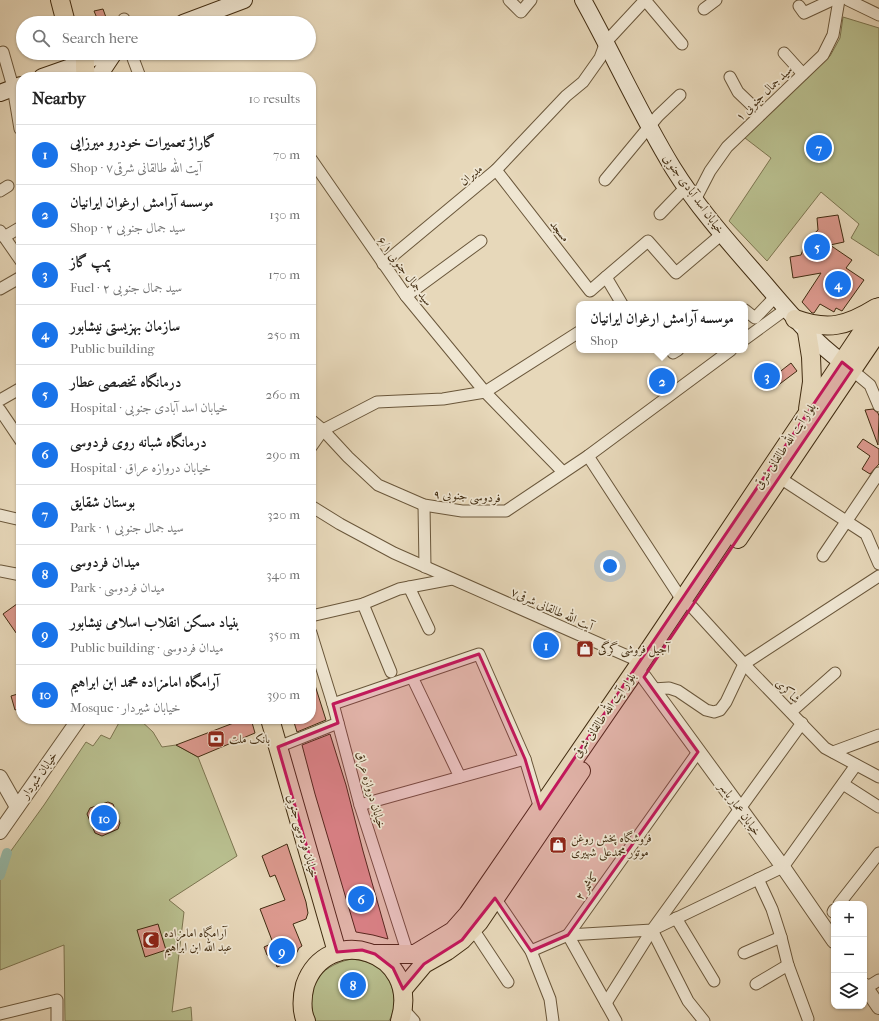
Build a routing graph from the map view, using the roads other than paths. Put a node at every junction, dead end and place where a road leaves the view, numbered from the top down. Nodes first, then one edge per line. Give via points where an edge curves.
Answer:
1 (60, 0) edge
2 (70, 0) edge
3 (244, 0) edge
4 (509, 0) edge
5 (530, 0) edge
6 (583, 0) edge
7 (716, 0) edge
8 (832, 0) edge
9 (839, 0) edge
10 (848, 0) edge
11 (799, 6) dead end
12 (704, 9) dead end
13 (64, 16) edge
14 (74, 16) edge
15 (202, 16) edge
16 (879, 16) edge
17 (606, 42) junction
18 (682, 44) dead end
19 (4, 52) dead end
20 (784, 53) dead end
21 (97, 60) edge
22 (133, 60) edge
23 (85, 65) edge
24 (60, 72) edge
25 (138, 72) edge
26 (803, 74) junction
27 (730, 77) dead end
28 (11, 88) edge
29 (680, 95) dead end
30 (16, 111) edge
31 (761, 114) junction
32 (649, 128) junction
33 (316, 166) edge
34 (496, 170) junction
35 (605, 180) dead end
36 (691, 194) junction
37 (660, 214) dead end
38 (16, 228) edge
39 (2, 234) edge
40 (722, 234) junction
41 (481, 241) dead end
42 (16, 254) edge
43 (383, 264) junction
44 (606, 277) junction
45 (16, 280) edge
46 (0, 289) edge
47 (406, 296) junction
48 (776, 296) junction
49 (620, 301) edge
50 (879, 306) edge
51 (748, 312) edge
52 (791, 314) junction
53 (879, 330) edge
54 (807, 332) junction
55 (576, 334) edge
56 (748, 338) edge
57 (727, 353) edge
58 (847, 366) junction
59 (16, 391) edge
60 (485, 392) junction
61 (0, 400) edge
62 (879, 406) edge
63 (0, 410) edge
64 (807, 414) junction
65 (316, 424) edge
66 (323, 430) junction
67 (16, 433) edge
68 (316, 440) edge
69 (588, 456) junction
70 (563, 472) junction
71 (879, 473) edge
72 (780, 478) junction
73 (424, 505) junction
74 (316, 509) edge
75 (0, 515) edge
76 (16, 519) edge
77 (847, 521) junction
78 (823, 556) dead end
79 (879, 564) edge
80 (426, 567) junction
81 (0, 571) edge
82 (16, 574) edge
83 (879, 576) edge
84 (452, 579) junction
85 (409, 587) junction
86 (687, 603) junction
87 (363, 604) junction
88 (316, 615) edge
89 (429, 629) dead end
90 (316, 648) edge
91 (744, 664) junction
92 (391, 672) dead end
93 (835, 673) dead end
94 (646, 676) junction
95 (412, 677) junction
96 (334, 704) junction
97 (791, 712) junction
98 (338, 722) junction
99 (802, 723) junction
100 (75, 724) edge
101 (271, 724) edge
102 (879, 734) edge
103 (278, 746) junction
104 (698, 752) junction
105 (833, 752) junction
106 (525, 759) junction
107 (856, 765) junction
108 (0, 777) edge
109 (460, 777) junction
110 (879, 778) edge
111 (843, 784) junction
112 (360, 805) junction
113 (17, 807) junction
114 (879, 807) edge
115 (540, 808) junction
116 (741, 809) junction
117 (0, 832) edge
118 (879, 853) edge
119 (783, 867) junction
120 (758, 879) junction
121 (495, 898) junction
122 (841, 901) edge
123 (676, 918) junction
124 (473, 929) junction
125 (652, 930) junction
126 (568, 935) junction
127 (781, 936) junction
128 (831, 937) edge
129 (531, 951) junction
130 (337, 952) junction
131 (744, 953) dead end
132 (375, 954) junction
133 (408, 954) junction
134 (788, 965) junction
135 (879, 980) edge
136 (714, 981) dead end
137 (508, 982) dead end
138 (756, 984) dead end
139 (867, 986) edge
140 (403, 989) junction
141 (867, 990) edge
142 (606, 1003) junction
143 (879, 1007) edge
144 (0, 1014) edge
145 (406, 1017) edge
146 (808, 1019) dead end
147 (303, 1020) edge
148 (57, 1021) edge
149 (554, 1021) edge
150 (616, 1021) edge
151 (704, 1021) edge

1 - 13 main road
2 - 14 main road
3 - 15 main road
4 - 5 street via 521,12
6 - 17 main road, خیابان اسد آبادی جنوبی
7 - 12 street
8 - 11 street via 804,13
9 - 26 street, سید جمال جنوبی ۱ via 833,35 823,55
10 - 16 street
17 - 18 street via 645,0
17 - 32 main road, خیابان اسد آبادی جنوبی
17 - 34 street, مدیران via 600,58 583,82 566,96
19 - 28 street
20 - 26 street
21 - 23 main road
22 - 25 street
23 - 24 main road
26 - 31 street, سید جمال جنوبی ۱
27 - 31 street via 738,92
28 - 30 street
29 - 32 street
31 - 36 street, سید جمال جنوبی ۱ via 727,147
32 - 35 street
32 - 36 main road, خیابان اسد آبادی جنوبی
33 - 43 street, سید جمال جنوبی ۶/۱
34 - 43 street, مدیران
34 - 44 street, مسجد via 590,291
36 - 37 street, سید جمال جنوبی ۱
36 - 40 main road, خیابان اسد آبادی جنوبی
38 - 39 street
39 - 42 street
40 - 44 street via 676,273 648,241
40 - 48 main road, خیابان اسد آبادی جنوبی
41 - 47 street
43 - 47 street, سید جمال جنوبی ۶/۱
44 - 49 street
45 - 46 street
47 - 60 street, سید جمال جنوبی ۶/۱
48 - 51 street via 755,318
48 - 52 main road, خیابان اسد آبادی جنوبی
50 - 52 main road via 852,321 827,326 811,325
50 - 58 main road, بلوار آیت الله طالقانی شرقی
52 - 54 main road, خیابان اسد آبادی جنوبی
52 - 56 street
53 - 58 main road, بلوار آیت الله طالقانی شرقی
54 - 58 main road, خیابان اسد آبادی جنوبی
54 - 64 main road via 812,382
55 - 60 street
57 - 69 street, فردوسی جنوبی ۹
58 - 62 street via 870,385
58 - 64 main road, بلوار آیت الله طالقانی شرقی
58 - 72 main road, بلوار آیت الله طالقانی شرقی
59 - 61 street
60 - 66 street via 443,399 377,402
60 - 70 street, سید جمال جنوبی ۶/۱
63 - 67 street
64 - 86 main road, بلوار آیت الله طالقانی شرقی
65 - 66 street, فردوسی جنوبی ۹
66 - 68 street
66 - 73 street, فردوسی جنوبی ۹ via 378,485
69 - 70 street, فردوسی جنوبی ۹
69 - 86 street, شاکری
70 - 73 street, فردوسی جنوبی ۹ via 506,511 462,511
71 - 77 street
72 - 77 street
72 - 86 main road, بلوار آیت الله طالقانی شرقی
73 - 80 street
74 - 80 street, آیت الله طالقانی شرقی۷ via 394,553
75 - 76 street
77 - 78 street
77 - 79 street via 866,534
80 - 84 street, آیت الله طالقانی شرقی۷
81 - 82 street
83 - 91 street
84 - 85 street
84 - 94 street, آیت الله طالقانی شرقی۷
85 - 87 street
85 - 89 street
86 - 91 street, شاکری
86 - 94 main road, بلوار آیت الله طالقانی شرقی
87 - 88 street
87 - 92 street
90 - 96 street, خیابان دروازه عراق
91 - 94 street via 726,702 717,712 706,710
91 - 97 street, شاکری
93 - 97 street
94 - 104 street, خیابان عمار یاسر
94 - 115 main road, بلوار آیت الله طالقانی شرقی
94 - 121 main road, بلوار آیت الله طالقانی شرقی
95 - 96 street
95 - 106 street via 479,654
95 - 109 street
96 - 98 street, خیابان دروازه عراق
97 - 99 street, شاکری
98 - 103 street
98 - 112 street, خیابان دروازه عراق
99 - 105 street, شاکری
99 - 116 street
100 - 113 street, خیابان شیردار
101 - 103 main road, خیابان فردوسی جنوبی
102 - 105 street
103 - 130 main road, خیابان فردوسی جنوبی
104 - 116 street, خیابان عمار یاسر
104 - 126 street, کاشمر ۲
105 - 107 street, شاکری
106 - 109 street
106 - 115 street
107 - 110 street, شاکری
107 - 111 street
108 - 113 street
109 - 112 street
111 - 114 street
111 - 119 street
112 - 133 street, خیابان دروازه عراق
113 - 117 street, خیابان شیردار
115 - 133 main road, بلوار آیت الله طالقانی شرقی via 468,914 453,931 415,954
116 - 119 street, خیابان عمار یاسر
116 - 125 street
118 - 122 street
119 - 120 street
119 - 128 street, خیابان عمار یاسر
120 - 123 street
120 - 127 street
121 - 124 main road, بلوار آیت الله طالقانی شرقی
121 - 129 street
123 - 125 street
123 - 136 street
124 - 137 street
124 - 140 main road, بلوار آیت الله طالقانی شرقی via 447,951 424,964
125 - 126 street
125 - 142 street
125 - 151 street via 688,1001
126 - 129 street
126 - 142 street
127 - 131 street
127 - 134 street
129 - 149 street via 550,999
130 - 132 main road via 362,950
130 - 147 main road via 325,958 308,978 302,1004
132 - 133 main road, بلوار آیت الله طالقانی شرقی
132 - 140 main road via 393,968
134 - 138 street
134 - 146 street
135 - 139 street
140 - 145 main road
141 - 143 street
142 - 150 street
144 - 148 street via 57,1000

